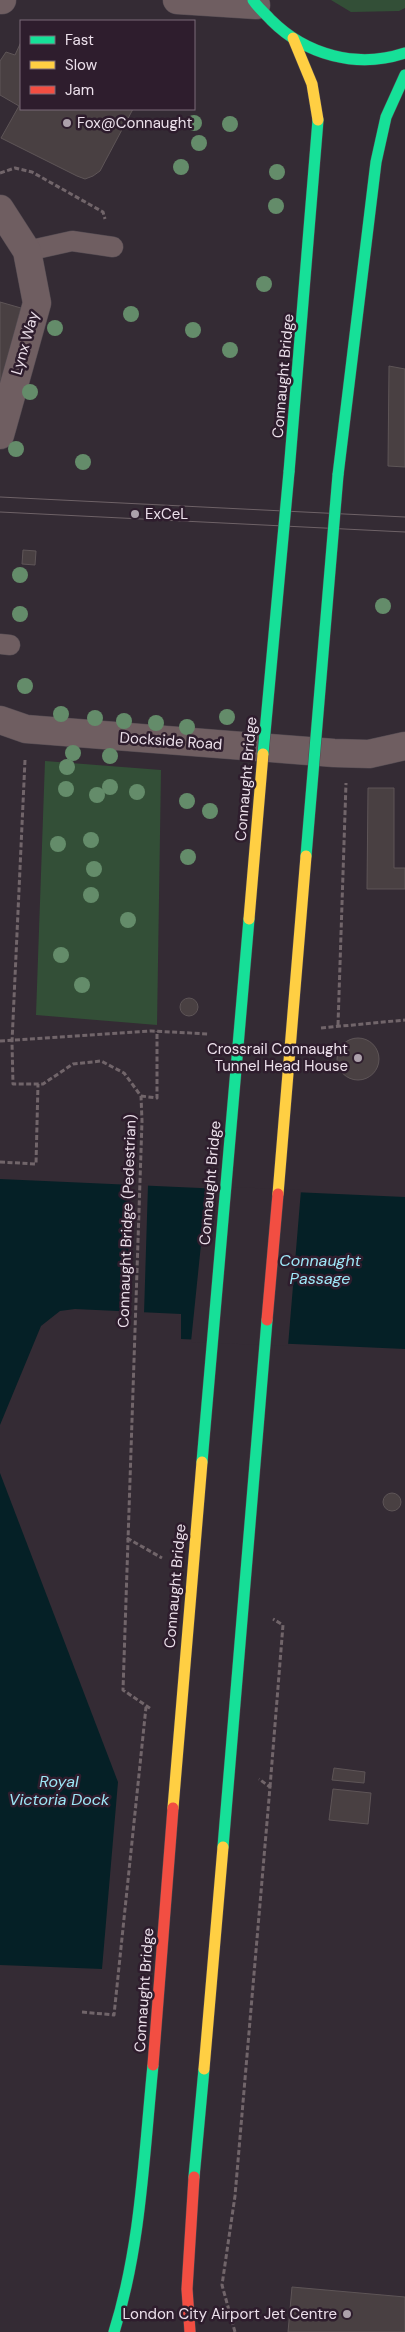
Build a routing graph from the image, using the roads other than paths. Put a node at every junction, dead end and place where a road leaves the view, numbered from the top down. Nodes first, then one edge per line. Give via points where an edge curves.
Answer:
1 (177, 0) edge
2 (254, 2) edge
3 (293, 38) junction
4 (405, 53) edge
5 (405, 75) edge
6 (4, 221) edge
7 (113, 247) dead end
8 (27, 251) junction
9 (0, 435) edge
10 (0, 720) edge
11 (405, 746) edge
12 (114, 2332) edge
13 (190, 2332) edge

1 - 2 street
2 - 3 main road
3 - 4 main road via 326,55 358,60 396,57
3 - 12 main road, Connaught Bridge, bridge via 309,69 318,109 319,133 197,1503 153,2065 133,2256 128,2290
5 - 13 main road, bridge via 387,114 376,162 338,475 189,2246 186,2289
6 - 8 street, Lynx Way
7 - 8 lane via 72,241
8 - 9 street, Lynx Way via 37,302
10 - 11 street, Dockside Road via 26,729 334,753 369,754

